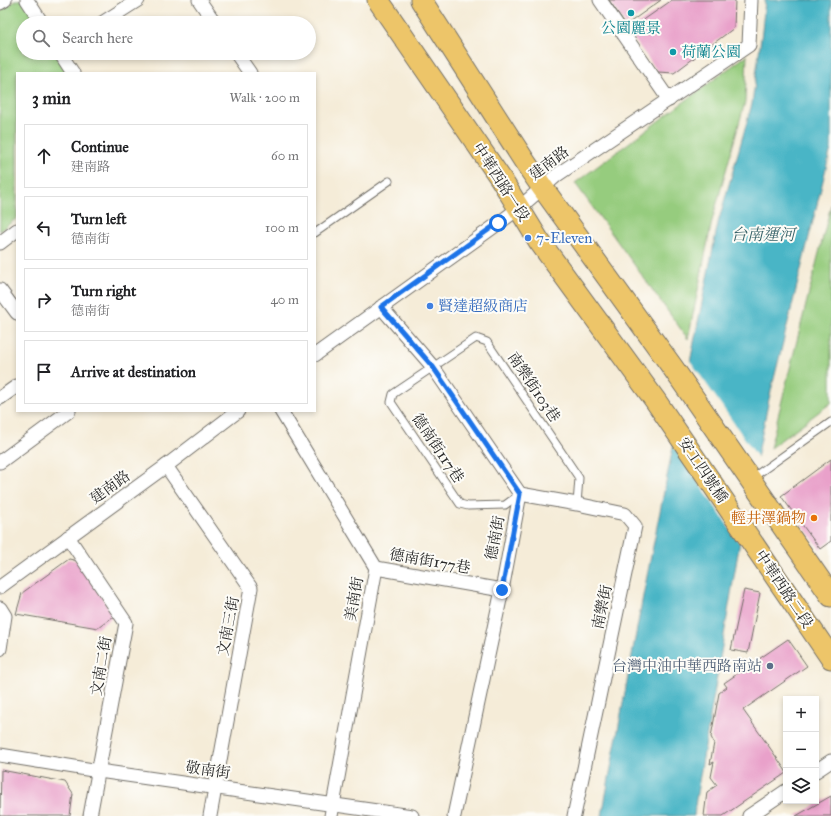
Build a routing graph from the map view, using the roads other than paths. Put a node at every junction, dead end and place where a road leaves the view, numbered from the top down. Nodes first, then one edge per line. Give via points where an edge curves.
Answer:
1 (5, 0) edge
2 (27, 0) edge
3 (138, 0) edge
4 (200, 0) edge
5 (378, 0) edge
6 (421, 0) edge
7 (600, 0) edge
8 (750, 0) edge
9 (0, 3) edge
10 (37, 16) edge
11 (113, 16) edge
12 (210, 16) edge
13 (64, 60) edge
14 (241, 60) edge
15 (71, 72) edge
16 (249, 72) edge
17 (668, 100) junction
18 (389, 181) dead end
19 (542, 187) junction
20 (519, 208) junction
21 (16, 231) edge
22 (316, 232) edge
23 (0, 243) edge
24 (0, 290) edge
25 (381, 307) junction
26 (16, 312) edge
27 (316, 353) edge
28 (433, 367) junction
29 (16, 387) edge
30 (0, 398) edge
31 (655, 400) joint
32 (68, 412) edge
33 (237, 412) edge
34 (282, 412) edge
35 (831, 422) edge
36 (0, 462) edge
37 (166, 466) junction
38 (750, 479) junction
39 (520, 494) junction
40 (577, 504) junction
41 (68, 537) junction
42 (751, 540) joint
43 (376, 568) junction
44 (0, 587) edge
45 (502, 590) junction
46 (831, 596) edge
47 (0, 608) edge
48 (0, 648) edge
49 (831, 658) edge
50 (0, 755) edge
51 (831, 761) edge
52 (819, 769) edge
53 (99, 771) junction
54 (214, 787) junction
55 (783, 793) edge
56 (332, 810) edge
57 (90, 816) edge
58 (210, 816) edge
59 (412, 816) edge
60 (454, 816) edge
61 (574, 816) edge
62 (749, 816) edge

1 - 9 street
2 - 10 street
3 - 11 street
4 - 12 street
5 - 20 main road, 中華西路一段
6 - 19 main road, 中華西路一段
7 - 17 street
8 - 17 street, 建南路 via 749,45
13 - 15 street
14 - 16 street
17 - 19 street, 建南路
18 - 22 lane
19 - 20 street, 建南路
19 - 38 main road, 中華西路一段
20 - 25 street, 建南路
20 - 31 main road, 中華西路一段
21 - 23 street
24 - 26 street
25 - 27 street, 建南路
25 - 28 street
28 - 39 street
28 - 39 lane, 德南街117巷 via 393,394 391,402 460,504 505,505
28 - 40 lane, 南樂街103巷 via 476,338 487,342 579,478
29 - 30 street
31 - 42 main road, 安工四號橋
32 - 36 street
33 - 37 street, 建南路
34 - 43 street, 美南街
35 - 38 lane
37 - 41 street, 建南路
37 - 54 street, 文南三街 via 251,588
38 - 46 main road
39 - 40 street, 南樂街
39 - 45 street, 德南街
40 - 61 street, 南樂街 via 625,514 635,526
41 - 44 street, 建南路
41 - 53 street, 文南二街 via 126,623
42 - 49 main road, 中華西路二段
43 - 45 street, 德南街177巷
43 - 56 street, 美南街
45 - 60 street, 德南街
47 - 48 street via 5,616
50 - 53 street, 敬南街
51 - 52 street
53 - 54 street, 敬南街
53 - 57 street, 文南二街
54 - 56 street, 敬南街
54 - 58 street, 文南三街
55 - 62 street
56 - 59 street, 敬南街

